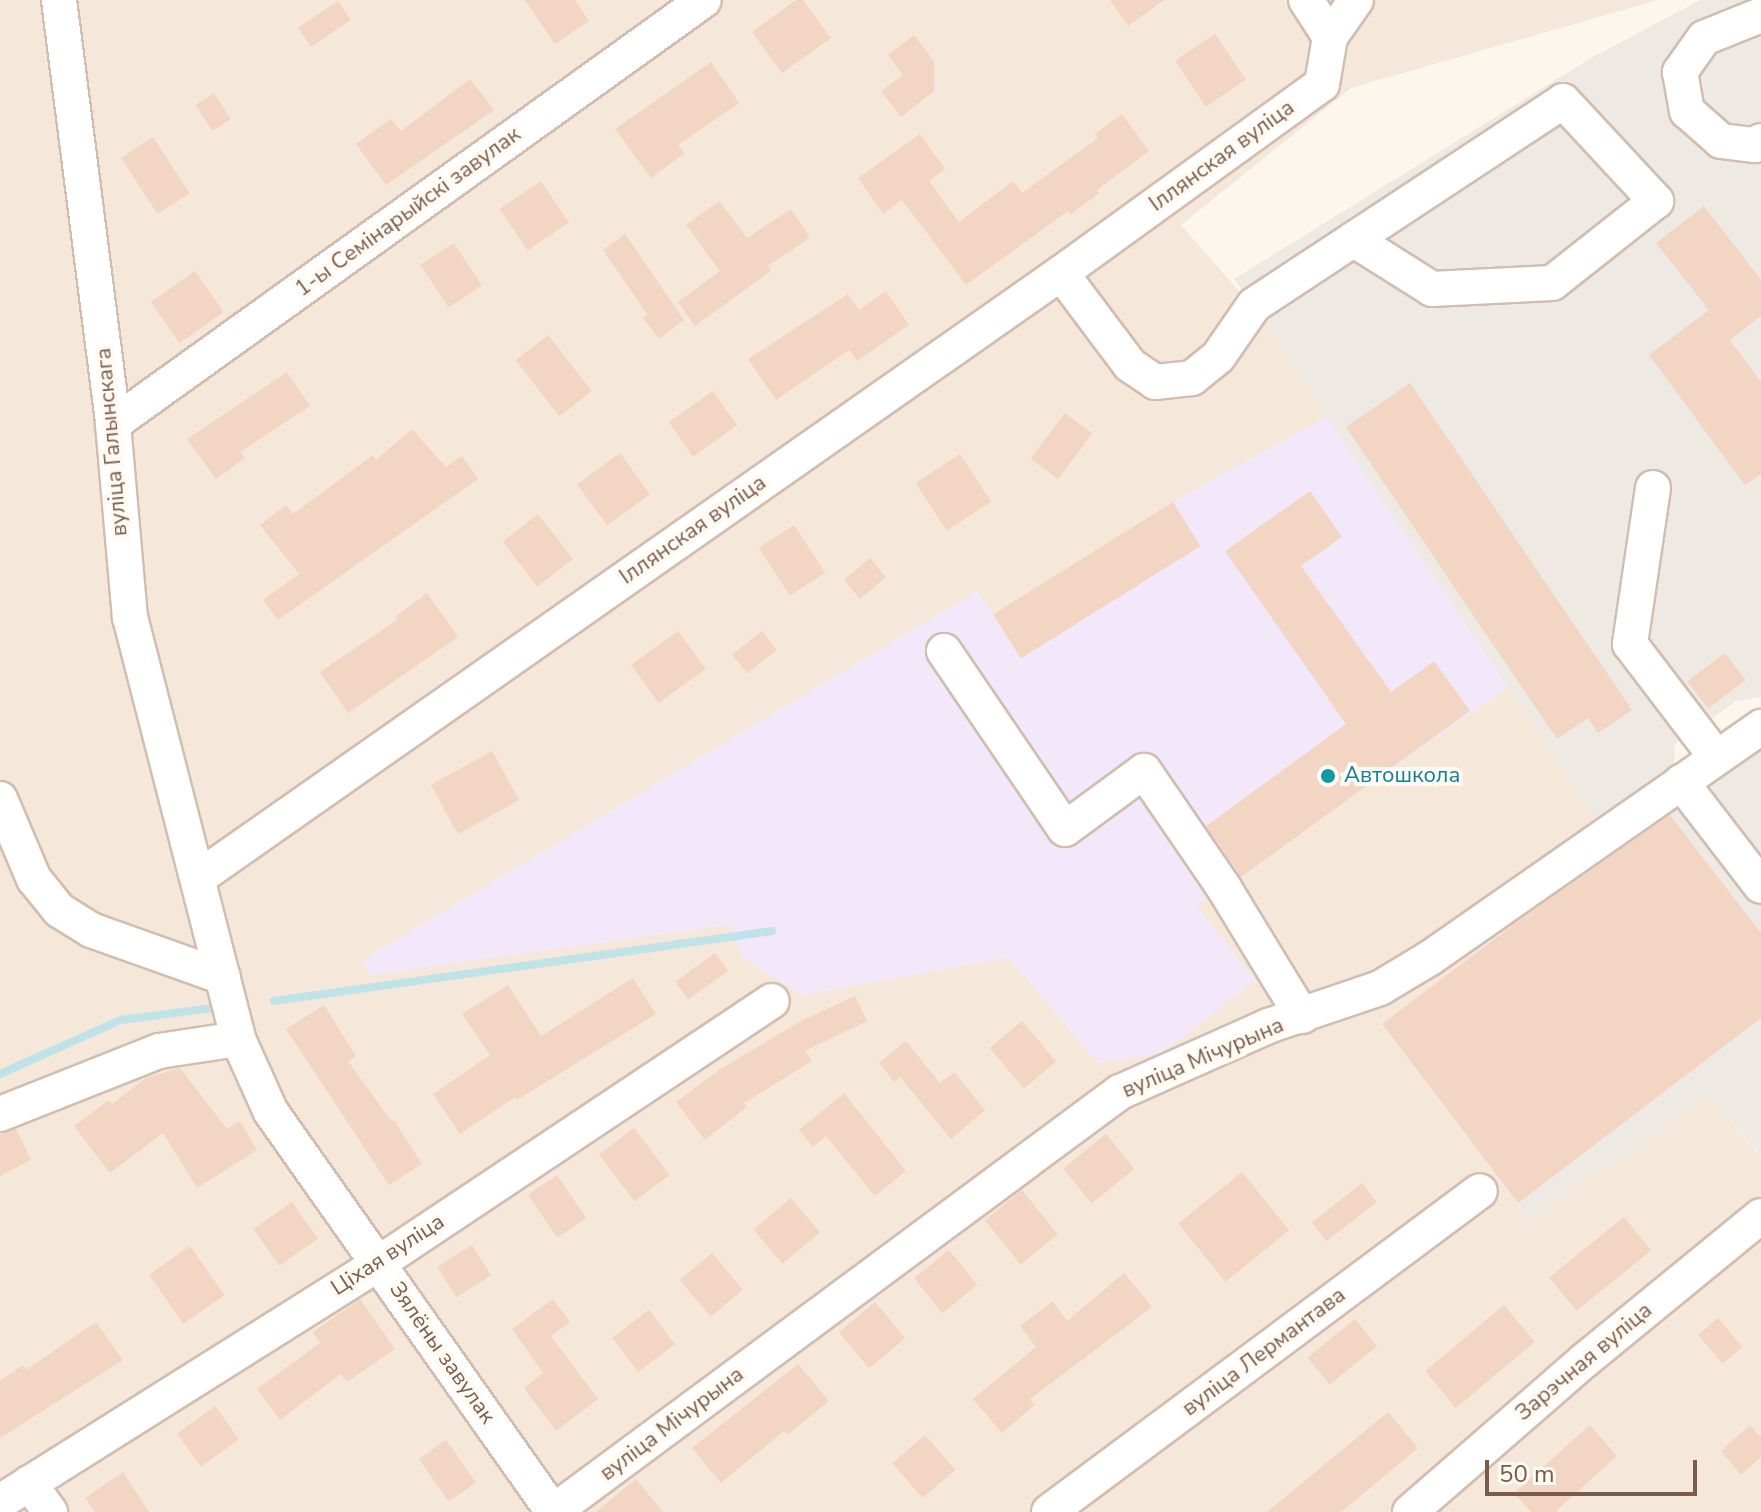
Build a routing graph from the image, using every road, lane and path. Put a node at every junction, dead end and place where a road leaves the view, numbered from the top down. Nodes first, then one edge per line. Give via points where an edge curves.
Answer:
1 (59, 0) edge
2 (704, 0) edge
3 (1306, 0) edge
4 (1356, 0) edge
5 (1761, 15) edge
6 (1330, 37) junction
7 (1761, 141) edge
8 (1353, 239) junction
9 (1061, 273) junction
10 (113, 424) junction
11 (1653, 488) dead end
12 (944, 651) dead end
13 (1761, 727) edge
14 (1717, 758) junction
15 (1681, 782) junction
16 (0, 799) edge
17 (198, 878) junction
18 (1761, 886) edge
19 (223, 977) junction
20 (772, 1001) dead end
21 (1302, 1016) junction
22 (238, 1039) junction
23 (0, 1114) edge
24 (1480, 1191) dead end
25 (1761, 1216) edge
26 (379, 1263) junction
27 (29, 1483) junction
28 (0, 1502) edge
29 (50, 1512) edge
30 (553, 1512) edge
31 (1049, 1512) edge
32 (1410, 1512) edge

1 - 10 street, вуліца Галынскага
2 - 10 street, 1-ы Семінарыйскі завулак
3 - 6 street
4 - 6 street
5 - 7 street via 1704,38 1680,72 1687,111 1721,141
6 - 9 street, Іллянская вуліца via 1322,84
8 - 8 street via 1563,101 1656,201 1552,283 1432,289
8 - 9 street via 1254,305 1218,357 1192,378 1155,382 1130,365
9 - 17 street, Іллянская вуліца
10 - 17 street, вуліца Галынскага via 130,617
11 - 14 street via 1630,644
12 - 21 street via 1065,829 1144,771
13 - 14 street, вуліца Мічурына
14 - 15 street, вуліца Мічурына
15 - 18 street
15 - 21 street, вуліца Мічурына via 1430,958 1380,988
16 - 19 street via 34,879 59,910 91,930
17 - 19 street
19 - 22 street
20 - 26 street, Ціхая вуліца
21 - 30 street, вуліца Мічурына via 1120,1092
22 - 23 street via 159,1051
22 - 26 street, Зялёны завулак via 271,1112
24 - 31 street, вуліца Лермантава
25 - 32 street, Зарэчная вуліца
26 - 27 street, Ціхая вуліца
26 - 30 street, Зялёны завулак
27 - 28 street, Ціхая вуліца
27 - 29 street

